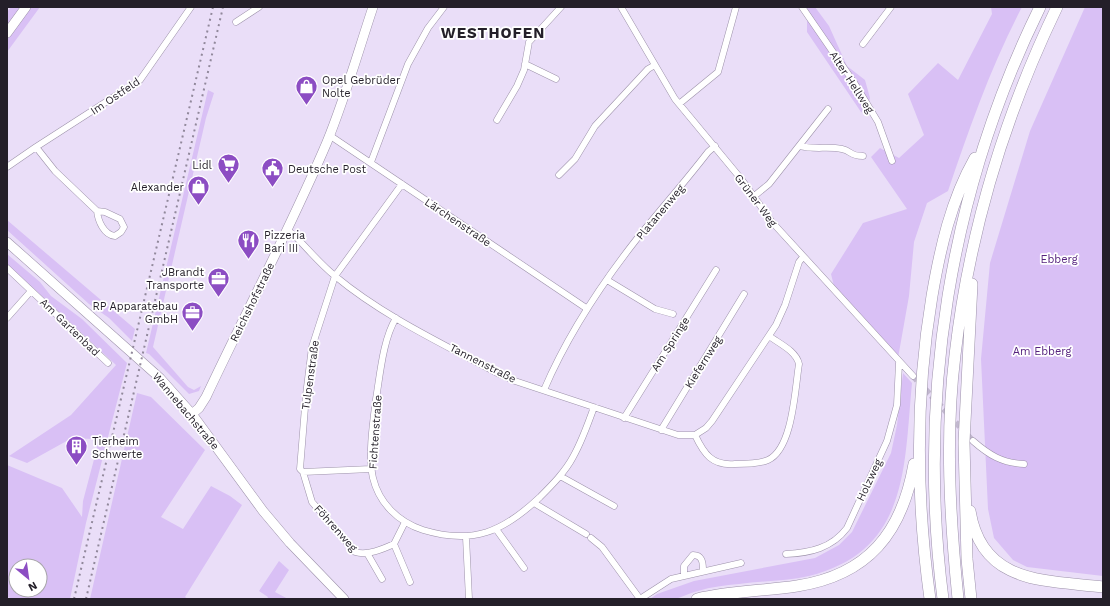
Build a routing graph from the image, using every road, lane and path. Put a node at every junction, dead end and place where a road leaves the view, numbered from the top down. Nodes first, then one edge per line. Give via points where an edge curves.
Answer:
1 (26, 7) edge
2 (191, 7) edge
3 (259, 7) edge
4 (373, 7) edge
5 (444, 7) edge
6 (561, 7) edge
7 (621, 7) edge
8 (736, 7) edge
9 (802, 7) edge
10 (891, 7) edge
11 (1040, 7) edge
12 (1057, 7) edge
13 (236, 22) dead end
14 (7, 33) edge
15 (863, 44) dead end
16 (525, 64) junction
17 (655, 65) junction
18 (556, 79) dead end
19 (678, 104) junction
20 (828, 109) dead end
21 (497, 120) dead end
22 (329, 136) junction
23 (985, 140) junction
24 (714, 146) junction
25 (800, 146) junction
26 (36, 147) junction
27 (863, 156) dead end
28 (892, 161) dead end
29 (371, 162) junction
30 (7, 167) edge
31 (559, 175) dead end
32 (402, 184) junction
33 (753, 197) junction
34 (97, 211) junction
35 (287, 230) junction
36 (7, 242) edge
37 (972, 248) junction
38 (803, 257) junction
39 (7, 268) edge
40 (716, 270) dead end
41 (335, 276) junction
42 (608, 280) junction
43 (31, 290) junction
44 (744, 294) dead end
45 (586, 308) junction
46 (672, 314) dead end
47 (7, 318) edge
48 (396, 318) junction
49 (769, 336) junction
50 (899, 363) junction
51 (108, 364) dead end
52 (913, 376) tunnel mouth
53 (544, 390) junction
54 (594, 407) junction
55 (192, 414) junction
56 (624, 418) junction
57 (661, 430) junction
58 (919, 434) junction
59 (695, 435) junction
60 (973, 441) tunnel mouth
61 (1024, 464) dead end
62 (371, 469) junction
63 (303, 472) junction
64 (965, 474) junction
65 (560, 476) junction
66 (534, 503) junction
67 (614, 506) dead end
68 (405, 522) junction
69 (496, 529) junction
70 (466, 537) junction
71 (394, 544) junction
72 (367, 553) junction
73 (786, 554) dead end
74 (741, 563) dead end
75 (524, 568) dead end
76 (703, 570) junction
77 (684, 574) junction
78 (382, 579) dead end
79 (410, 582) dead end
80 (1103, 587) edge
81 (344, 599) edge
82 (469, 599) edge
83 (640, 599) edge
84 (697, 599) edge
85 (930, 599) edge
86 (943, 599) edge
87 (958, 599) edge
88 (971, 599) edge

1 - 14 main road
2 - 26 street, Im Ostfeld via 140,80
3 - 13 street
4 - 22 main road, Reichshofstraße
5 - 29 street via 408,64
6 - 16 street via 529,42
7 - 17 street, Grüner Weg
8 - 19 street via 718,72
9 - 28 street, Alter Hellweg via 874,116
10 - 15 street
11 - 23 highway via 1004,88
12 - 37 highway via 1018,94 1002,139
16 - 18 street
16 - 21 street via 517,86
17 - 19 street, Grüner Weg
17 - 31 street via 648,69 595,126 575,159
19 - 24 street, Grüner Weg
20 - 25 street
22 - 29 street, Lärchenstraße
22 - 35 main road, Reichshofstraße
23 - 58 highway via 967,171 939,257 928,322
23 - 86 highway via 956,246 939,355 933,472
24 - 33 street, Grüner Weg
24 - 42 street, Platanenweg via 636,240
25 - 27 street via 842,149 853,156
25 - 33 street via 770,184
26 - 30 street, Im Ostfeld
26 - 34 street via 55,171
29 - 32 street, Lärchenstraße
32 - 41 street, Tulpenstraße
32 - 45 street, Lärchenstraße
33 - 38 street, Grüner Weg
34 - 34 street via 98,219 106,232 115,236 121,232 124,227 120,219
35 - 41 street, Tannenstraße
35 - 55 main road, Reichshofstraße via 206,397
36 - 55 main road, Wannebachstraße via 160,378
37 - 64 highway
37 - 87 highway via 954,356 950,418 950,512
38 - 49 street via 783,310
38 - 50 street, Grüner Weg
39 - 43 street, Am Gartenbad
40 - 56 street, Am Springe
41 - 48 street, Tannenstraße
41 - 63 street, Tulpenstraße via 312,347 300,469
42 - 45 street, Platanenweg
42 - 46 street via 655,309
43 - 47 street, Am Gartenbad
43 - 51 street, Am Gartenbad
44 - 57 street, Kiefernweg
45 - 53 street, Platanenweg
48 - 53 street, Tannenstraße via 497,373
48 - 62 street, Fichtenstraße via 382,361
49 - 59 street via 706,428
49 - 59 street via 794,354 799,364 790,419 781,448 771,458 762,462 716,463 705,454
50 - 52 street, Grüner Weg
50 - 73 street, Holzweg via 897,405 887,441 847,528 826,546 801,554
53 - 54 street, Tannenstraße
54 - 56 street, Tannenstraße
54 - 65 street, Fichtenstraße via 576,452
55 - 81 main road, Wannebachstraße via 290,543
56 - 57 street, Tannenstraße
57 - 59 street, Tannenstraße via 678,435
58 - 84 highway via 911,482 902,509 886,538 864,560 837,576 812,583
58 - 85 highway via 920,516
60 - 61 street via 1000,460
62 - 63 street
62 - 68 street, Fichtenstraße via 381,497 393,513
63 - 72 street, Föhrenweg via 312,502 355,552
64 - 80 highway via 976,533 997,561 1016,574 1028,578
64 - 88 highway
65 - 66 street, Fichtenstraße
65 - 67 street
66 - 69 street, Fichtenstraße via 516,518
66 - 83 street via 589,536 602,547
68 - 70 street, Fichtenstraße via 429,532
68 - 71 street
69 - 70 street, Fichtenstraße
69 - 75 street
70 - 82 street
71 - 72 street, Föhrenweg
71 - 79 street
72 - 78 street, Föhrenweg
74 - 76 street
76 - 77 street
76 - 77 street via 702,560 692,555 684,566
77 - 83 street via 660,585

